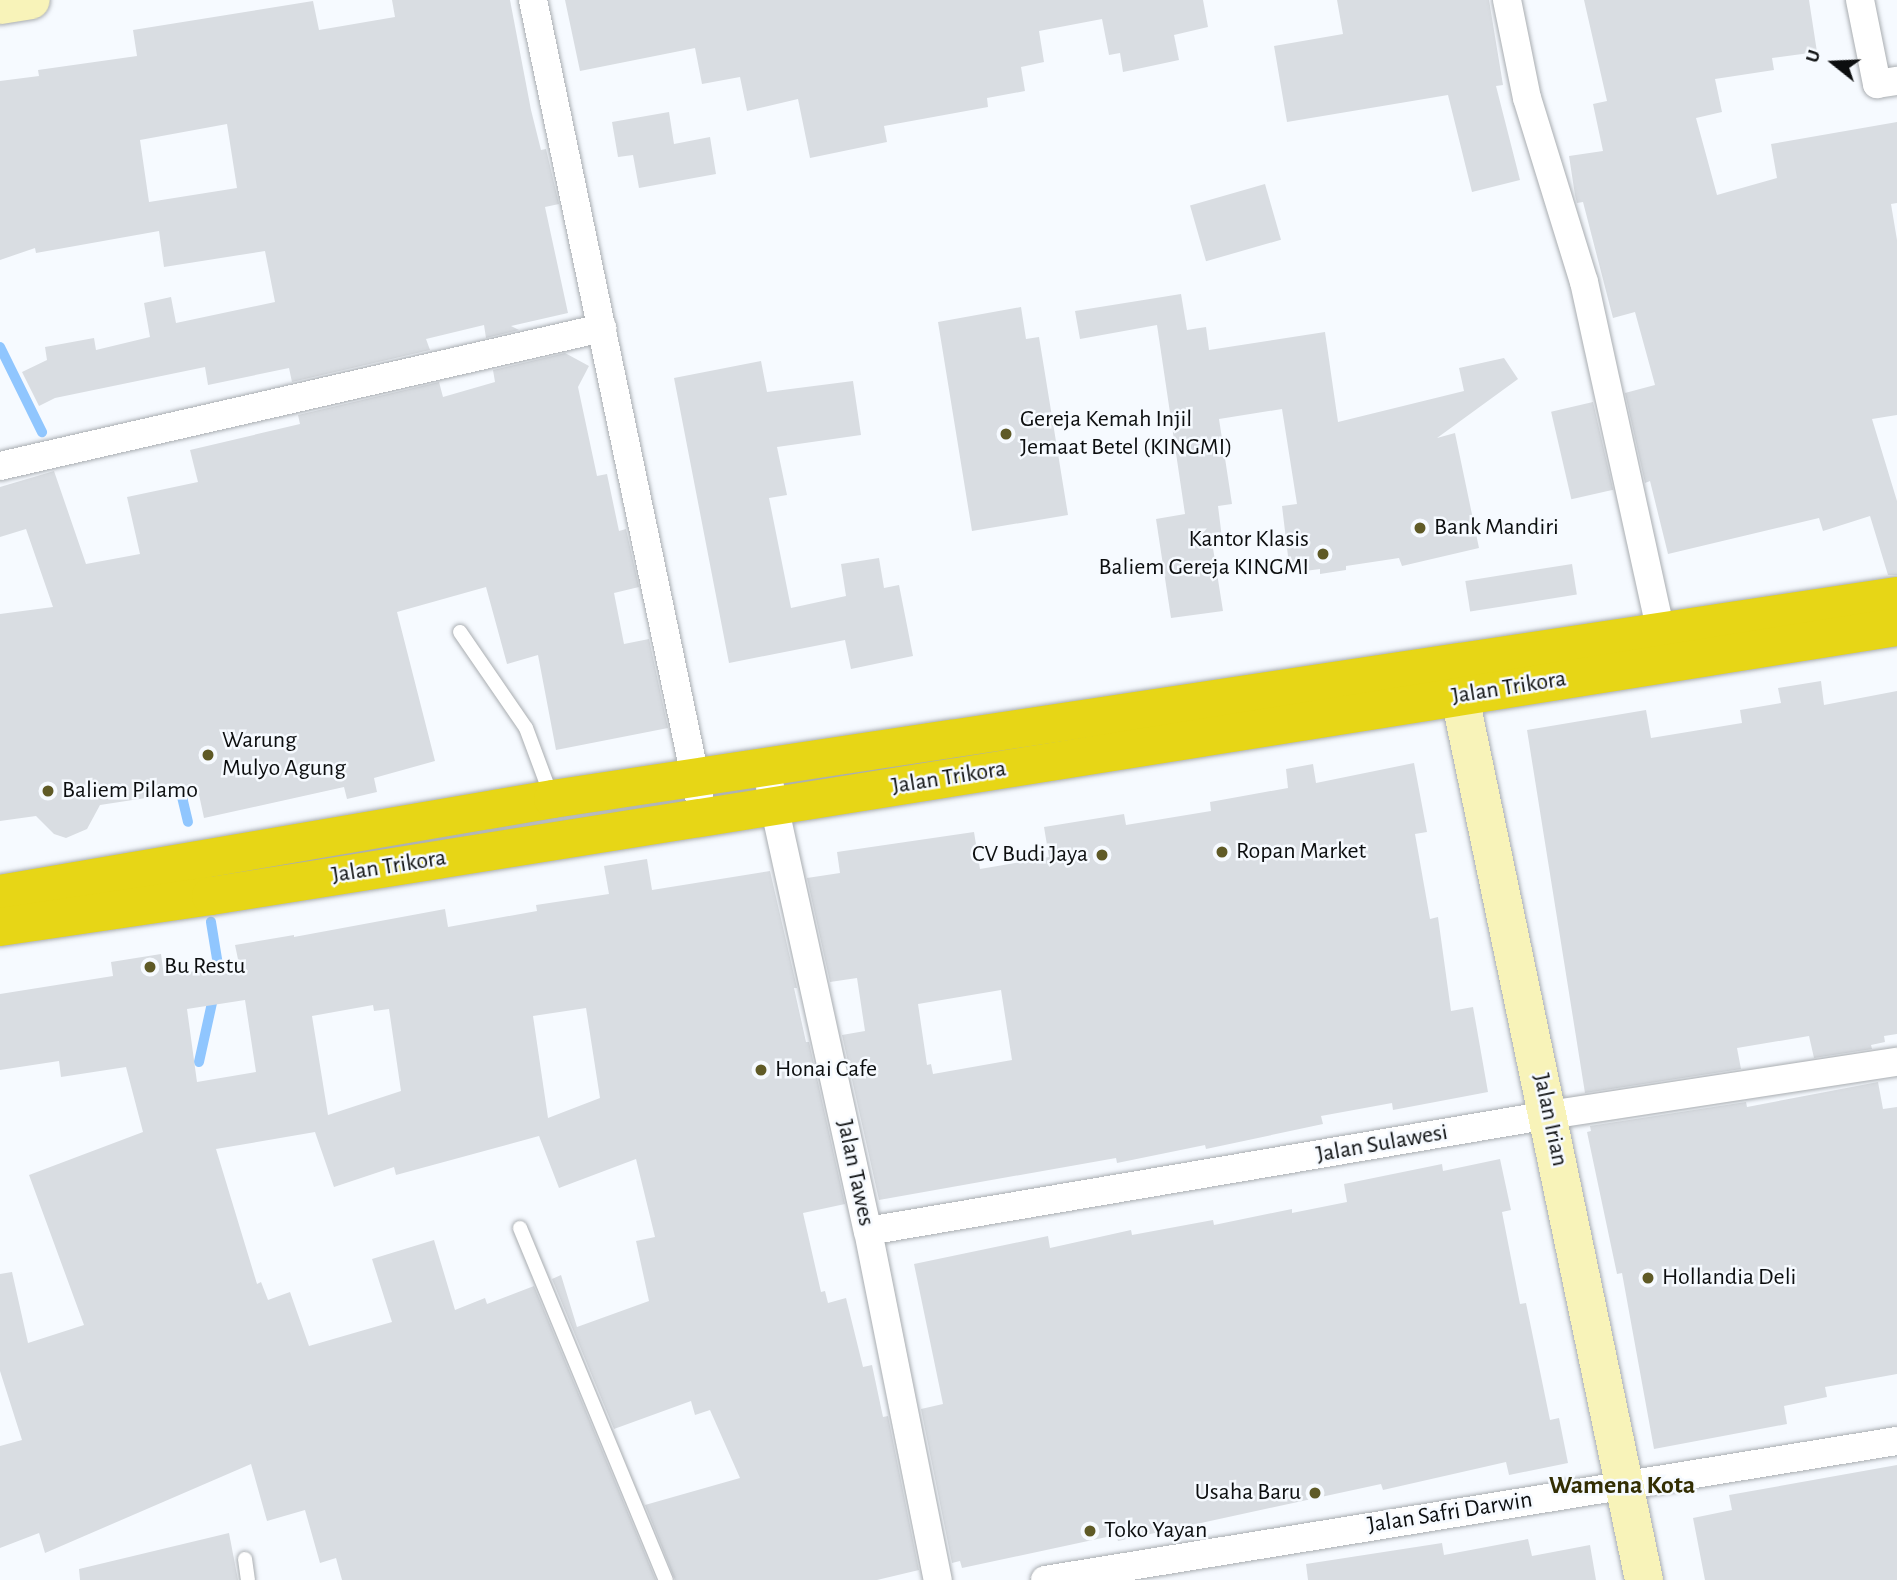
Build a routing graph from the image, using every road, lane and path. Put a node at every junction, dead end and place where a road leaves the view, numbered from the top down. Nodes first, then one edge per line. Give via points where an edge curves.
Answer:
1 (31, 0) edge
2 (533, 0) edge
3 (1507, 0) edge
4 (1860, 0) edge
5 (0, 5) edge
6 (1897, 81) edge
7 (602, 328) junction
8 (0, 466) edge
9 (1897, 596) edge
10 (1897, 627) edge
11 (1660, 629) junction
12 (460, 632) dead end
13 (1457, 678) junction
14 (1097, 737) junction
15 (766, 767) junction
16 (700, 797) junction
17 (553, 799) junction
18 (774, 804) junction
19 (205, 861) junction
20 (116, 890) dead end
21 (90, 898) dead end
22 (0, 915) edge
23 (1897, 1062) edge
24 (1549, 1115) junction
25 (520, 1228) dead end
26 (868, 1231) junction
27 (1897, 1441) edge
28 (1624, 1484) junction
29 (245, 1559) dead end
30 (248, 1580) edge
31 (666, 1580) edge
32 (938, 1580) edge
33 (1045, 1580) edge
34 (1644, 1580) edge

1 - 5 main road
2 - 7 street
3 - 11 street via 1527,98 1584,282
4 - 6 street via 1877,84
7 - 8 street
7 - 16 street
9 - 11 highway, Jalan Trikora
10 - 13 highway, Jalan Trikora
11 - 13 highway, Jalan Trikora
12 - 17 lane via 527,729
13 - 14 highway, Jalan Trikora
13 - 24 main road, Jalan Irian
14 - 15 highway, Jalan Trikora
14 - 18 highway, Jalan Trikora
15 - 16 highway, Jalan Trikora
15 - 18 street, Jalan Tawes
16 - 17 highway, Jalan Trikora
16 - 18 highway, Jalan Trikora
16 - 22 highway, Jalan Trikora via 211,896
17 - 19 highway, Jalan Trikora
18 - 26 street, Jalan Tawes
19 - 20 lane
19 - 22 highway, Jalan Trikora
21 - 22 lane
23 - 24 street, Jalan Sulawesi
24 - 26 street, Jalan Sulawesi
24 - 28 main road, Jalan Irian
25 - 31 lane
26 - 32 street, Jalan Tawes
27 - 28 street, Jalan Safri Darwin
28 - 33 street, Jalan Safri Darwin
28 - 34 main road, Jalan Irian
29 - 30 lane

